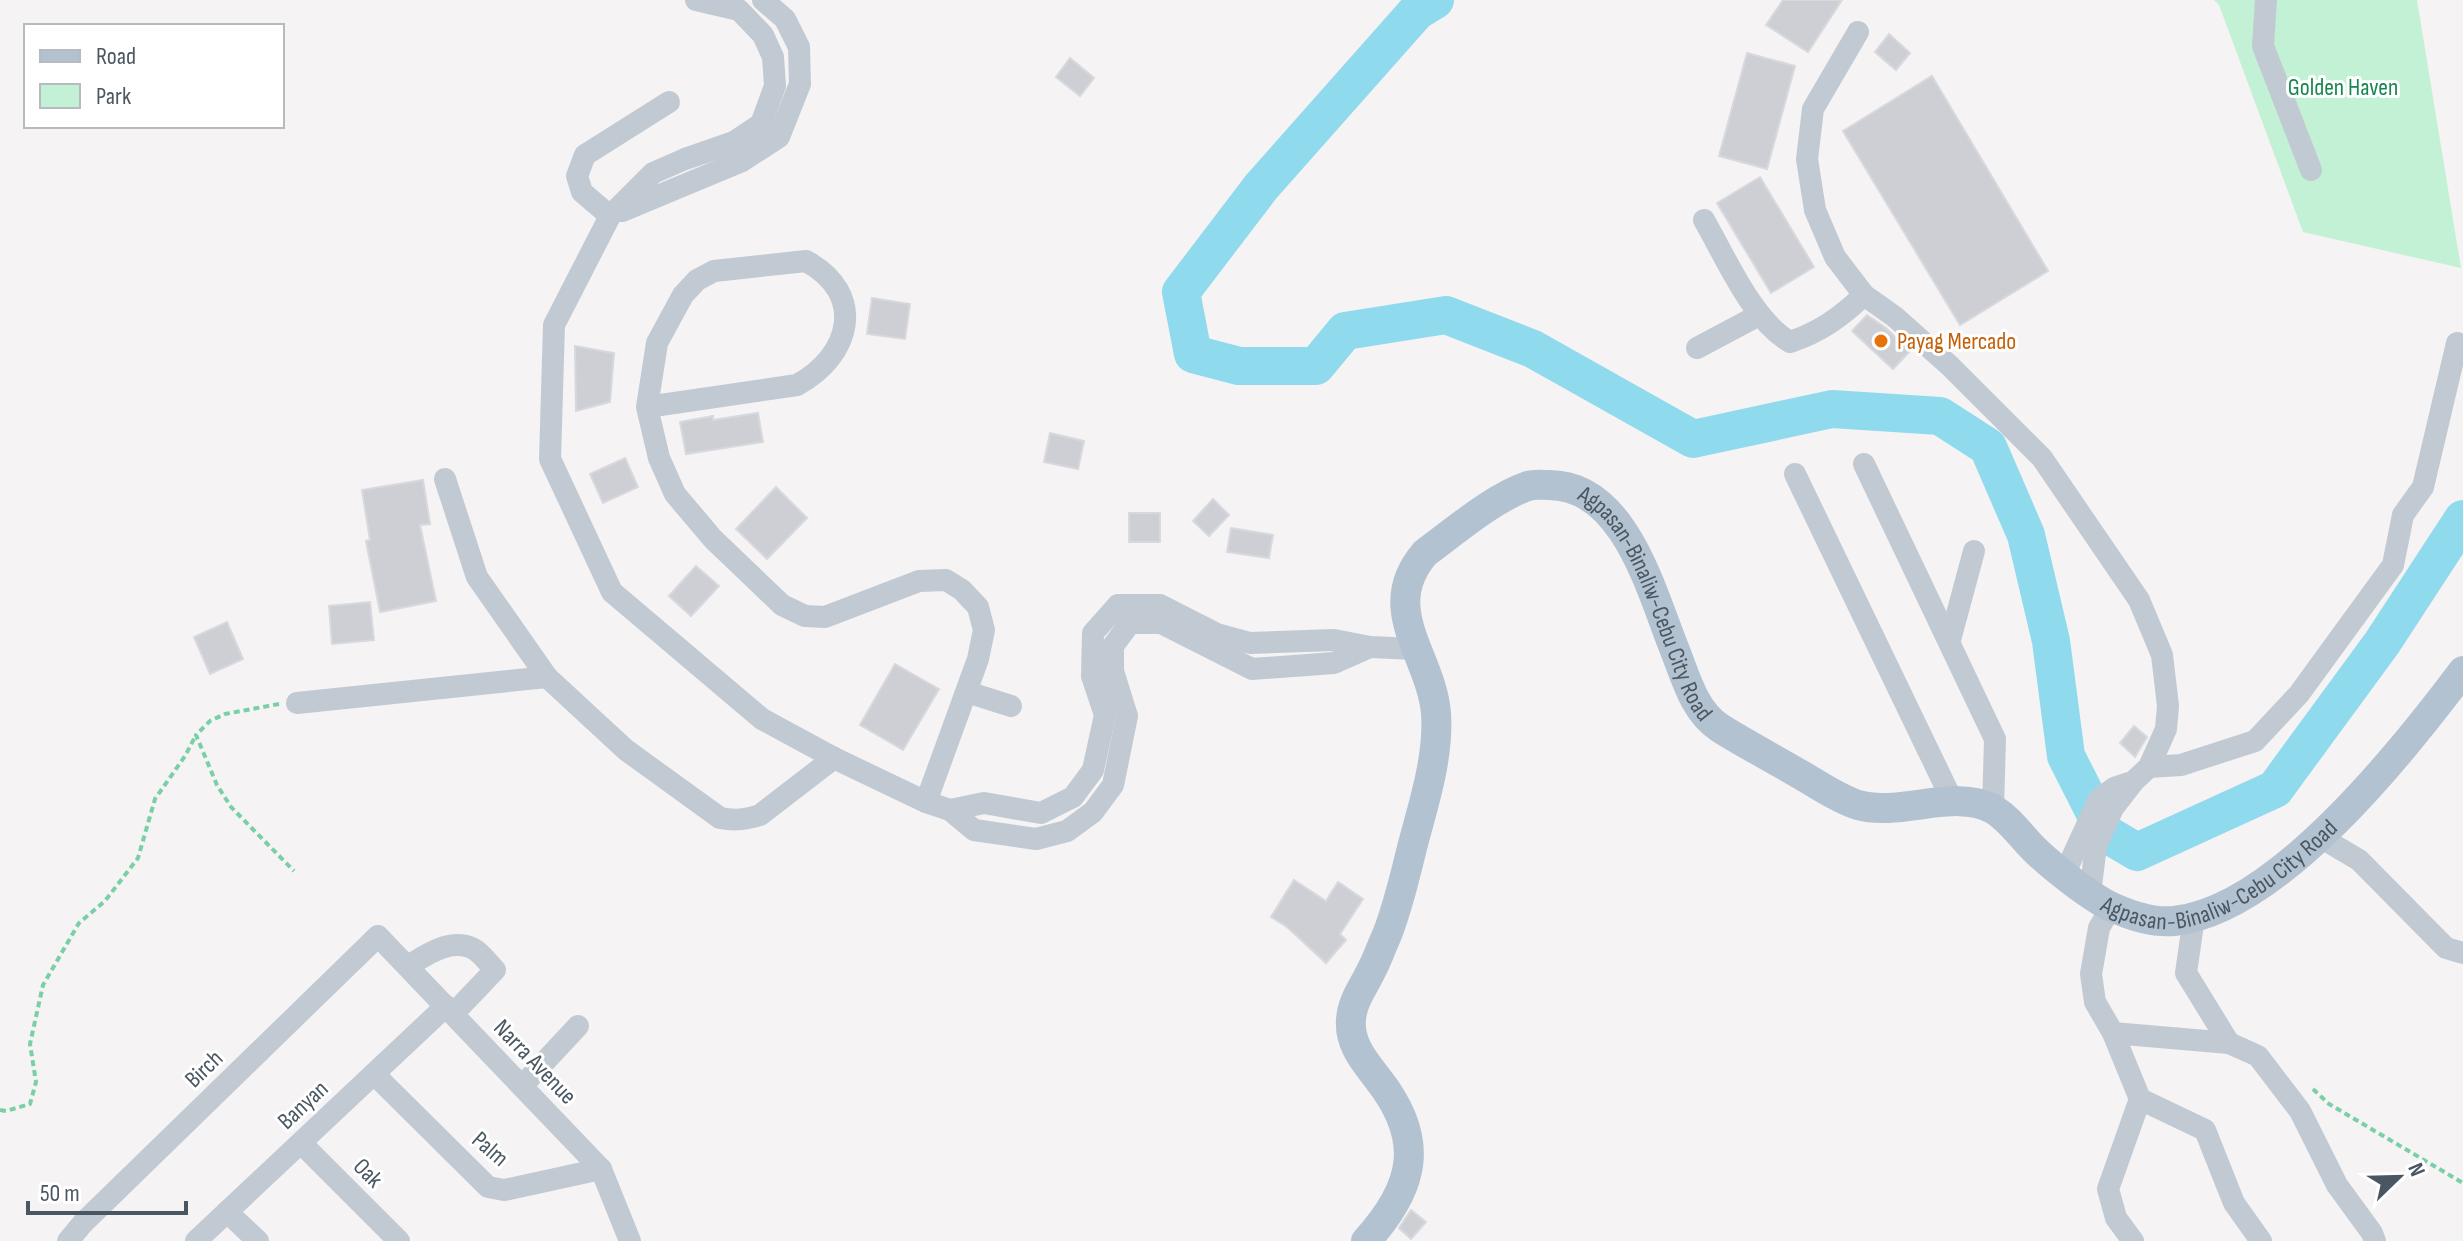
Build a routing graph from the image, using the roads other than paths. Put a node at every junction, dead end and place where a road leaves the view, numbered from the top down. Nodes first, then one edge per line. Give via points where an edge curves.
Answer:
1 (696, 0) edge
2 (763, 0) edge
3 (2266, 0) edge
4 (1858, 32) dead end
5 (669, 102) dead end
6 (2311, 170) dead end
7 (610, 216) junction
8 (1704, 220) dead end
9 (1864, 295) junction
10 (1759, 315) junction
11 (2457, 343) dead end
12 (1697, 348) dead end
13 (647, 407) junction
14 (1864, 464) dead end
15 (1795, 474) dead end
16 (445, 479) dead end
17 (1974, 551) dead end
18 (1950, 640) junction
19 (1250, 643) junction
20 (1370, 647) junction
21 (1415, 649) junction
22 (1252, 669) junction
23 (2463, 671) edge
24 (547, 677) junction
25 (967, 692) junction
26 (297, 703) road end
27 (1011, 706) dead end
28 (834, 758) junction
29 (2142, 774) junction
30 (926, 802) junction
31 (1953, 802) junction
32 (1993, 809) junction
33 (950, 810) junction
34 (2320, 837) junction
35 (2090, 840) junction
36 (2064, 875) junction
37 (2100, 900) junction
38 (2194, 917) junction
39 (378, 936) joint
40 (2463, 953) edge
41 (408, 966) junction
42 (450, 1010) junction
43 (578, 1026) dead end
44 (2113, 1033) junction
45 (2229, 1043) junction
46 (374, 1074) junction
47 (522, 1086) junction
48 (2140, 1099) junction
49 (301, 1143) junction
50 (601, 1169) junction
51 (227, 1212) junction
52 (2378, 1238) edge
53 (68, 1241) edge
54 (196, 1241) edge
55 (258, 1241) edge
56 (399, 1241) edge
57 (630, 1241) edge
58 (1366, 1241) edge
59 (2133, 1241) edge
60 (2261, 1241) edge

1 - 7 street via 739,10 763,35 773,57 775,86 761,124 734,142 653,173
2 - 7 street via 785,19 799,47 800,84 779,137 742,161
3 - 6 street via 2263,46
4 - 9 street via 1813,109 1807,159 1815,210 1835,257
5 - 7 street via 585,155 577,176 582,192
7 - 28 street via 554,325 550,459 612,592 762,719
8 - 10 street
9 - 10 street via 1841,317 1790,342
9 - 29 street via 1950,366 2042,458 2139,600 2162,655 2168,706 2166,729
10 - 12 street
11 - 29 street via 2423,487 2403,515 2393,565 2299,694 2255,741
13 - 13 street via 657,343 697,280 714,271 806,261 830,278 845,301 847,318 839,343 813,377 797,385
13 - 25 street via 659,458 675,494 782,605 805,616 825,617 919,581 946,580 962,590 978,607 984,630
14 - 18 street
15 - 31 street
16 - 24 street via 477,577
17 - 18 street
18 - 32 street via 1995,739
19 - 20 street via 1334,640
19 - 22 street
19 - 33 street via 1217,634 1160,605 1118,605 1093,633 1092,676 1105,715 1093,770 1073,797 1041,813 984,803
20 - 21 street
20 - 22 street via 1334,663
21 - 31 main road, Agpasan-Binaliw-Cebu City Road via 1405,594 1425,553 1506,496 1532,485 1575,487 1595,498 1634,549 1688,688 1716,726 1857,805 1884,809
21 - 58 main road, Agpasan-Binaliw-Cebu City Road via 1436,712 1429,780 1388,933 1355,999 1350,1023 1353,1043 1400,1117 1409,1171 1388,1214
22 - 33 street via 1161,623 1130,623 1113,646 1113,671 1127,716 1113,785 1093,812 1067,831 1036,839 974,830
23 - 34 main road, Agpasan-Binaliw-Cebu City Road
24 - 26 street
24 - 28 street via 626,750 720,818 748,820 760,815
25 - 27 street
25 - 30 street
28 - 30 street
29 - 35 street via 2106,804
30 - 33 street
31 - 32 main road, Agpasan-Binaliw-Cebu City Road
32 - 36 main road, Agpasan-Binaliw-Cebu City Road
34 - 38 main road, Agpasan-Binaliw-Cebu City Road via 2262,884
34 - 40 street via 2359,860 2446,948
35 - 36 street
35 - 37 street
36 - 37 main road, Agpasan-Binaliw-Cebu City Road
37 - 38 main road, Agpasan-Binaliw-Cebu City Road via 2144,919 2170,922
37 - 44 street via 2091,974 2095,1002
38 - 45 street via 2186,973
39 - 41 street, Narra Avenue
39 - 53 street, Birch
41 - 42 street, Narra Avenue
41 - 42 street, Banyan via 439,949 463,945 475,949 495,970
42 - 46 street, Banyan
42 - 47 street, Narra Avenue
43 - 47 street
44 - 45 street
44 - 48 street
45 - 52 street via 2258,1056 2275,1078 2300,1111 2337,1185
46 - 49 street, Banyan
46 - 50 street, Palm via 488,1187 504,1190
47 - 50 street, Narra Avenue
48 - 59 street via 2108,1189 2116,1218
48 - 60 street via 2205,1130 2234,1203
49 - 51 street, Banyan
49 - 56 street, Oak
50 - 57 street, Narra Avenue
51 - 54 street, Banyan
51 - 55 street

